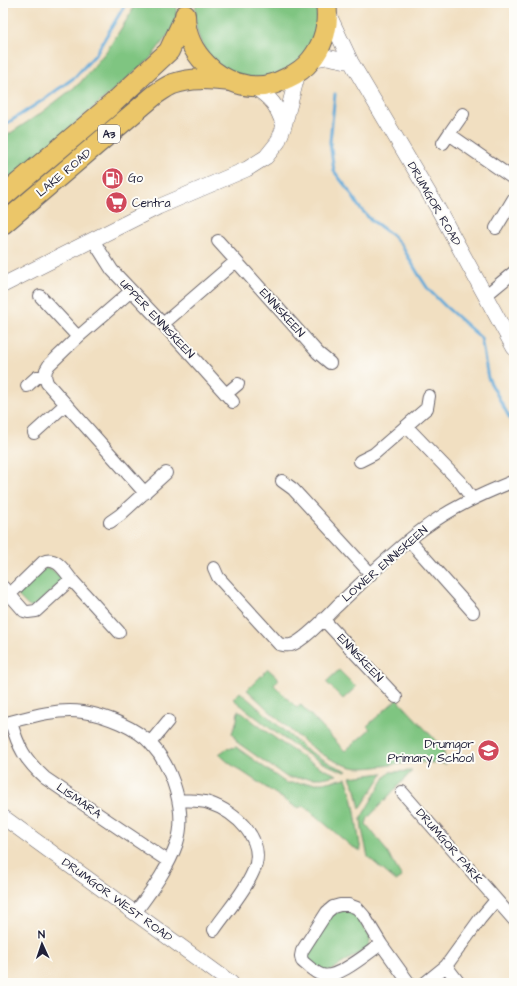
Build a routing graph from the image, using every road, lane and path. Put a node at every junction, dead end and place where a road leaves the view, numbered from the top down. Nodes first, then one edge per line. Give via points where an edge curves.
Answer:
1 (327, 8) edge
2 (185, 10) edge
3 (350, 62) junction
4 (304, 67) junction
5 (230, 81) junction
6 (253, 86) junction
7 (463, 114) dead end
8 (284, 126) junction
9 (514, 179) edge
10 (3, 196) edge
11 (514, 198) edge
12 (3, 224) edge
13 (496, 228) dead end
14 (93, 240) junction
15 (218, 241) dead end
16 (236, 261) junction
17 (514, 272) edge
18 (3, 285) edge
19 (131, 291) junction
20 (40, 296) dead end
21 (485, 296) junction
22 (163, 324) junction
23 (78, 337) junction
24 (514, 348) edge
25 (330, 363) dead end
26 (45, 376) junction
27 (238, 384) dead end
28 (27, 386) dead end
29 (429, 396) dead end
30 (66, 404) junction
31 (407, 427) junction
32 (34, 432) dead end
33 (360, 461) dead end
34 (166, 473) dead end
35 (282, 481) dead end
36 (514, 481) edge
37 (145, 493) junction
38 (472, 499) junction
39 (110, 522) dead end
40 (409, 540) junction
41 (214, 568) dead end
42 (371, 574) junction
43 (71, 579) junction
44 (6, 590) edge
45 (471, 604) dead end
46 (323, 619) junction
47 (119, 632) dead end
48 (396, 697) dead end
49 (168, 721) dead end
50 (7, 723) edge
51 (150, 743) junction
52 (402, 792) dead end
53 (179, 800) junction
54 (3, 817) edge
55 (168, 861) junction
56 (496, 900) junction
57 (135, 913) junction
58 (514, 920) edge
59 (214, 930) dead end
60 (381, 944) junction
61 (446, 966) junction
62 (231, 983) edge
63 (409, 983) edge
64 (424, 983) edge
65 (459, 983) edge

1 - 3 street, DRUMGOR ROAD
1 - 4 highway via 326,30 320,46
2 - 5 highway, A3 via 188,37 198,56 212,71
2 - 10 highway, LAKE ROAD / A3 via 169,51 111,105
3 - 4 street via 327,57
3 - 21 street, DRUMGOR ROAD via 437,207
4 - 6 highway, A3 via 272,84
4 - 8 street
5 - 6 highway, A3
5 - 12 highway, LAKE ROAD / A3 via 206,79 171,84
6 - 8 street via 267,96 277,108
7 - 9 street via 446,139
8 - 14 street via 273,150 258,163
11 - 13 street
14 - 18 street
14 - 19 street, UPPER ENNISKEEN via 112,270
15 - 16 street, ENNISKEEN
16 - 22 street
16 - 25 street, ENNISKEEN via 318,353
17 - 21 street
19 - 22 street, UPPER ENNISKEEN
19 - 23 street
20 - 23 street
21 - 24 street, DRUMGOR ROAD
22 - 27 street, UPPER ENNISKEEN via 229,398
23 - 26 street via 49,365
26 - 28 street via 37,377
26 - 30 street via 47,383
29 - 31 street via 427,408
30 - 32 street
30 - 37 street
31 - 33 street via 374,454
31 - 38 street via 461,483
34 - 37 street
35 - 42 street via 294,489
36 - 38 street, LOWER ENNISKEEN
37 - 39 street
38 - 40 street, LOWER ENNISKEEN
40 - 42 street, LOWER ENNISKEEN
40 - 45 street
41 - 46 street, LOWER ENNISKEEN via 218,577 282,650 297,642
42 - 46 street, LOWER ENNISKEEN
43 - 44 street via 58,563 47,560
43 - 44 street via 36,611 24,611
43 - 47 street
46 - 48 street, ENNISKEEN
49 - 51 street
50 - 51 street, LISMARA via 40,714 84,712 110,718
50 - 55 street, LISMARA via 25,758 45,778
51 - 53 street, LISMARA via 165,766
52 - 56 street, DRUMGOR PARK
53 - 55 street, LISMARA via 177,843
53 - 59 street via 208,803 230,813 243,824 255,843 257,858 254,870
54 - 57 street, DRUMGOR WEST ROAD
55 - 57 street, LISMARA via 159,880
56 - 58 street, DRUMGOR PARK
56 - 61 street
57 - 62 street, DRUMGOR WEST ROAD
60 - 60 street via 357,908 340,905 328,912 302,951 302,962 318,973 329,976 338,974
60 - 63 street
61 - 64 street
61 - 65 street

